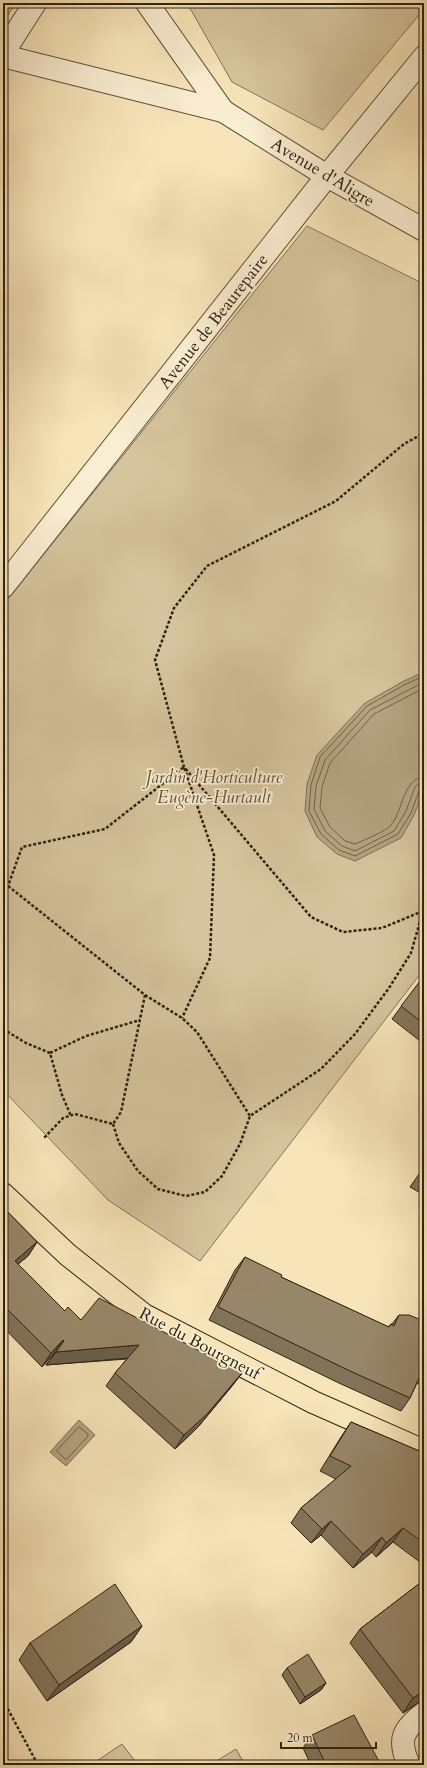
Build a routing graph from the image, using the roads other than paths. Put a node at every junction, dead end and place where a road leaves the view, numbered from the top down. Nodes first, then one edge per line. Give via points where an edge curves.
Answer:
1 (35, 3) edge
2 (147, 3) edge
3 (3, 54) edge
4 (424, 57) edge
5 (223, 111) junction
6 (327, 176) junction
7 (424, 230) edge
8 (3, 587) edge
9 (3, 1194) edge
10 (424, 1451) edge
11 (424, 1713) edge
12 (409, 1765) edge

1 - 3 street
2 - 5 street, Avenue d'Aligre
3 - 5 street, Avenue d'Aligre
4 - 6 street, Avenue de Beaurepaire
5 - 6 street, Avenue d'Aligre
6 - 7 street, Avenue d'Aligre
6 - 8 street, Avenue de Beaurepaire
9 - 10 main road, Rue du Bourgneuf via 63,1251 144,1315 313,1402
11 - 12 street via 404,1733 403,1753

